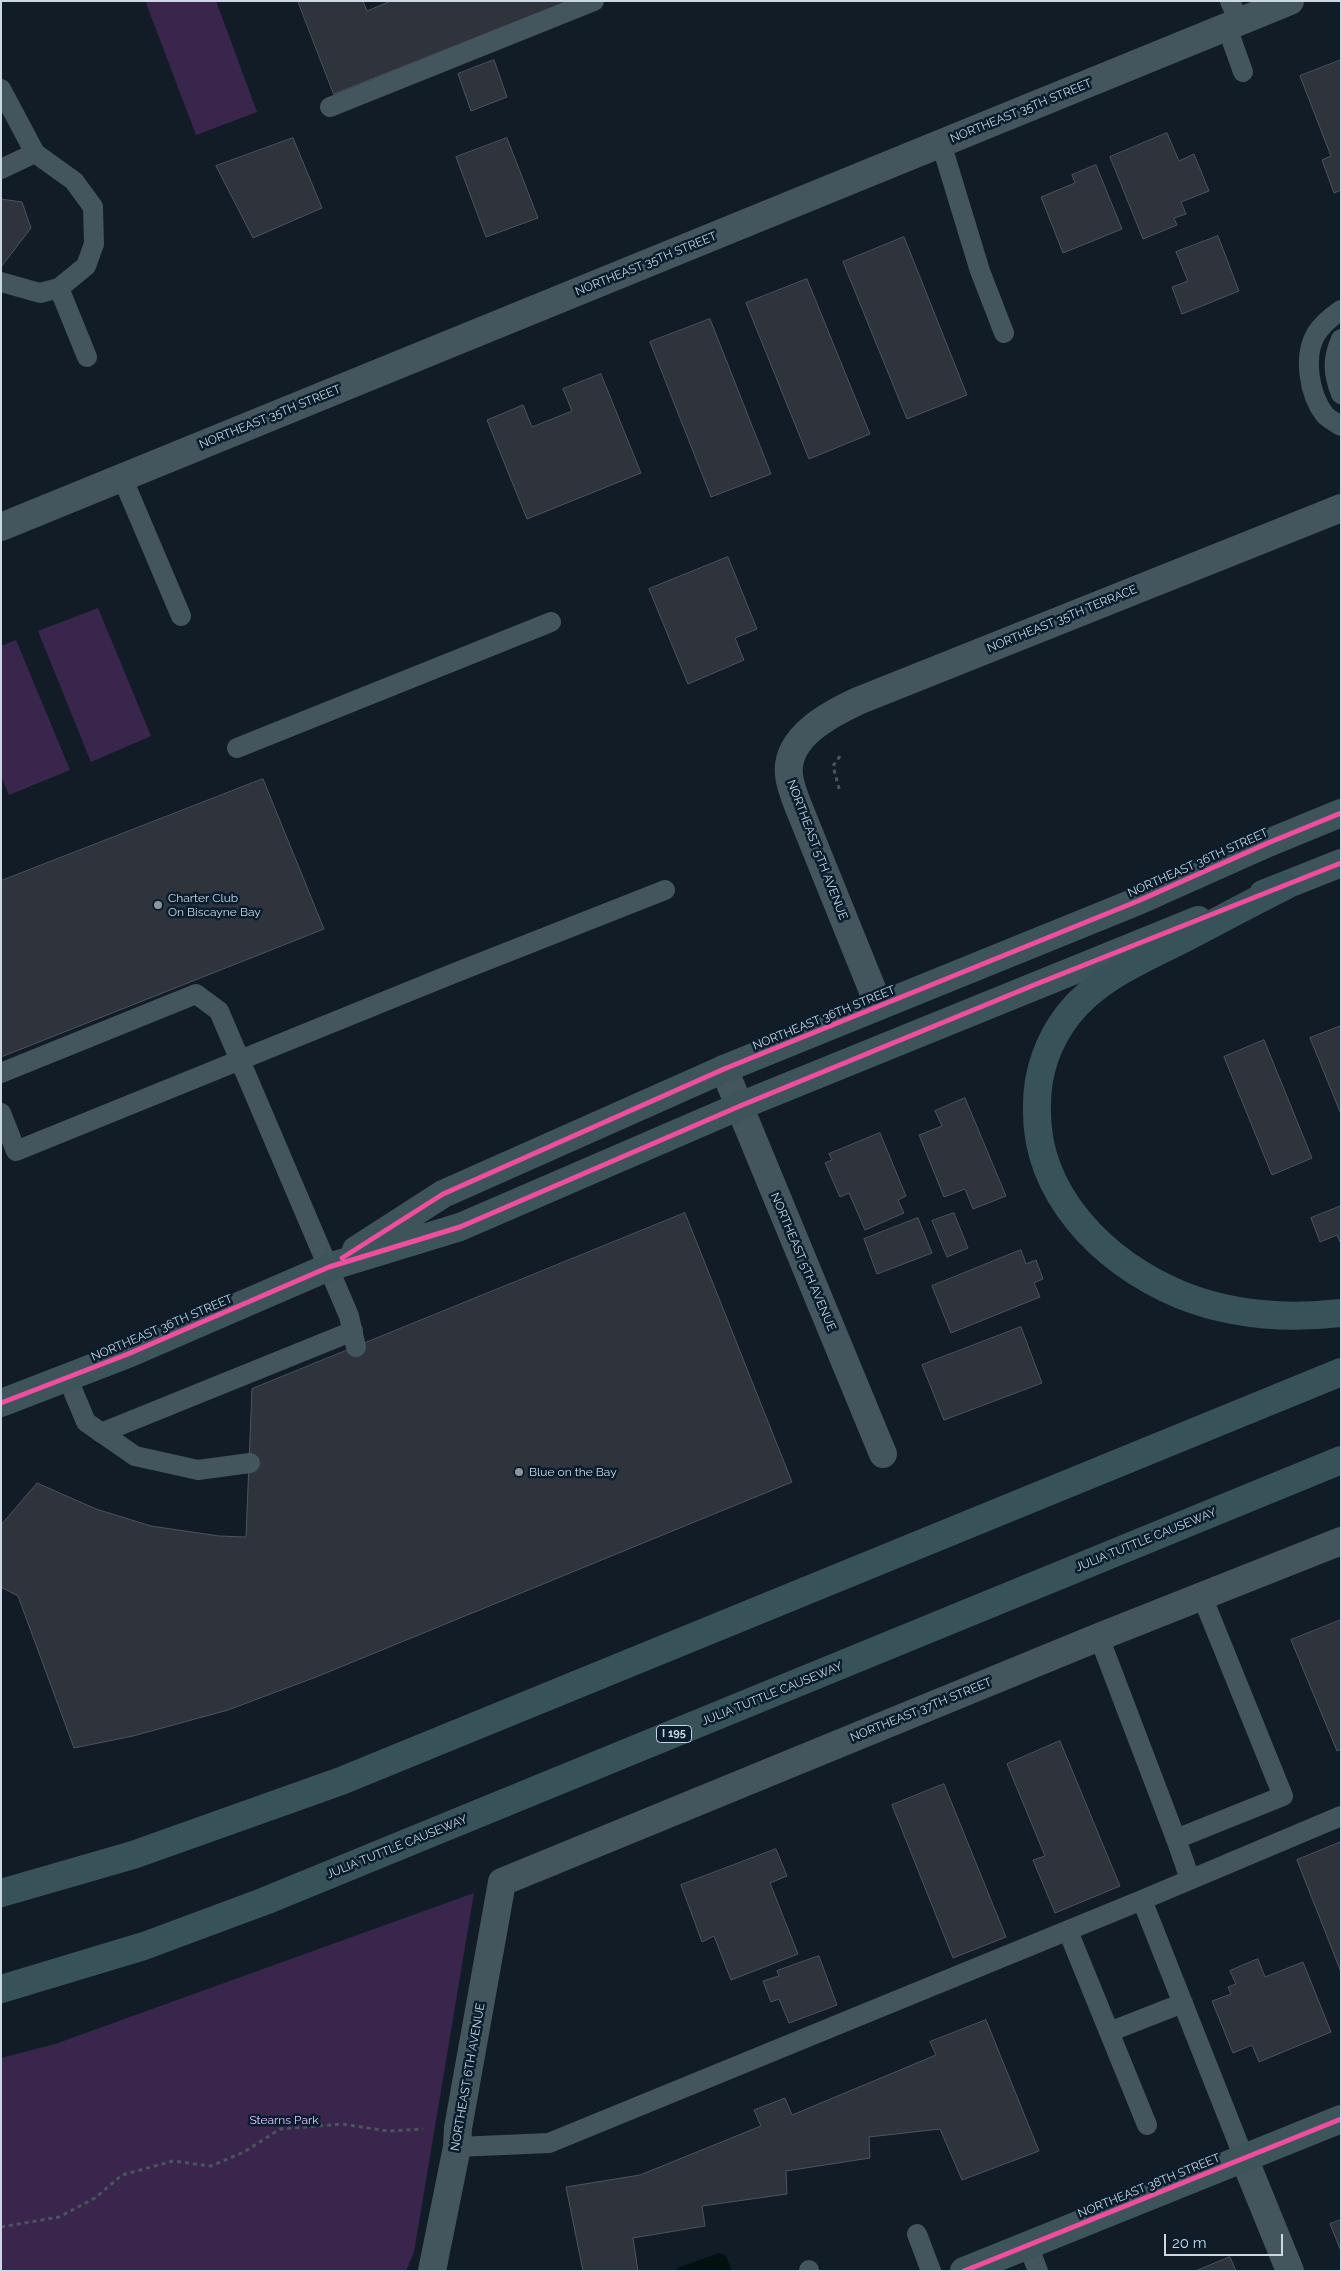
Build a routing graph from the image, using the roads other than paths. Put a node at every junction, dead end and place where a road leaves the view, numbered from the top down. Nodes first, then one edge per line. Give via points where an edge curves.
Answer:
1 (594, 1) edge
2 (1290, 1) edge
3 (1232, 17) edge
4 (1243, 72) dead end
5 (1, 89) edge
6 (330, 108) dead end
7 (941, 144) junction
8 (35, 153) junction
9 (1, 169) edge
10 (1, 282) edge
11 (59, 288) junction
12 (1341, 310) edge
13 (1004, 333) dead end
14 (1341, 340) edge
15 (87, 356) dead end
16 (1341, 394) edge
17 (1341, 426) edge
18 (122, 477) junction
19 (1341, 508) edge
20 (1, 527) edge
21 (181, 616) dead end
22 (551, 622) dead end
23 (237, 748) dead end
24 (795, 749) joint
25 (1341, 813) edge
26 (1341, 863) edge
27 (1285, 886) junction
28 (664, 890) dead end
29 (879, 1006) junction
30 (240, 1059) junction
31 (724, 1070) junction
32 (1, 1073) edge
33 (740, 1106) junction
34 (1, 1114) edge
35 (329, 1267) junction
36 (1341, 1313) edge
37 (1341, 1372) edge
38 (68, 1379) junction
39 (1, 1404) edge
40 (101, 1433) junction
41 (883, 1454) dead end
42 (1341, 1460) edge
43 (250, 1463) dead end
44 (1341, 1541) edge
45 (1202, 1596) junction
46 (1099, 1637) junction
47 (1341, 1816) edge
48 (1176, 1839) junction
49 (1190, 1878) junction
50 (502, 1882) joint
51 (1, 1893) edge
52 (1142, 1900) junction
53 (1068, 1931) junction
54 (1, 1988) edge
55 (1183, 2003) junction
56 (1110, 2032) junction
57 (1341, 2119) edge
58 (1147, 2125) dead end
59 (458, 2137) junction
60 (1244, 2158) junction
61 (917, 2234) dead end
62 (1028, 2245) junction
63 (960, 2270) edge
64 (432, 2271) edge
65 (931, 2271) edge
66 (1038, 2271) edge
67 (1290, 2271) edge

1 - 6 lane
2 - 3 street, NORTHEAST 35TH STREET
3 - 4 lane
3 - 7 street, NORTHEAST 35TH STREET
5 - 8 lane
7 - 13 lane via 977,262
7 - 18 street, NORTHEAST 35TH STREET
8 - 9 lane
8 - 11 lane via 74,181 93,207 94,244 86,266
10 - 11 lane via 40,293
11 - 15 lane
12 - 17 lane via 1329,318 1315,335 1310,354 1310,382 1316,398 1326,416
14 - 16 lane via 1334,370
18 - 20 street, NORTHEAST 35TH STREET
18 - 21 lane
19 - 24 street, NORTHEAST 35TH TERRACE via 858,701 821,721
22 - 23 lane
24 - 29 street, NORTHEAST 5TH AVENUE via 789,775 794,792
25 - 29 main road, NORTHEAST 36TH STREET via 1138,901
26 - 27 main road, NORTHEAST 36TH STREET
27 - 33 main road, NORTHEAST 36TH STREET
27 - 36 highway via 1119,971 1086,996 1058,1029 1048,1048 1037,1090 1037,1136 1049,1175 1073,1215 1107,1248 1156,1282 1181,1295 1236,1310 1295,1316
28 - 30 lane
29 - 31 main road, NORTHEAST 36TH STREET
30 - 32 lane via 219,1011 196,994
30 - 34 lane via 16,1151
30 - 35 lane
31 - 33 street, NORTHEAST 5TH AVENUE
31 - 35 main road, NORTHEAST 36TH STREET via 443,1194
33 - 35 main road, NORTHEAST 36TH STREET via 460,1227
33 - 41 street, NORTHEAST 5TH AVENUE
35 - 38 main road, NORTHEAST 36TH STREET
35 - 40 lane via 355,1339
37 - 51 highway via 341,1781 132,1855
38 - 39 main road, NORTHEAST 36TH STREET
38 - 40 lane via 86,1422
40 - 43 lane via 135,1456 198,1470
42 - 54 highway, JULIA TUTTLE CAUSEWAY / I 195 via 265,1901 144,1946
44 - 45 street, NORTHEAST 37TH STREET
45 - 46 street, NORTHEAST 37TH STREET
45 - 48 lane via 1283,1796
46 - 48 lane
46 - 50 street, NORTHEAST 37TH STREET
47 - 49 lane
48 - 49 lane
49 - 52 lane
50 - 59 street, NORTHEAST 6TH AVENUE
52 - 53 lane
52 - 55 lane
53 - 56 lane
53 - 59 lane via 549,2143
55 - 56 lane
55 - 60 lane
56 - 58 lane
57 - 60 main road, NORTHEAST 38TH STREET
59 - 64 street, NORTHEAST 6TH AVENUE
60 - 62 main road, NORTHEAST 38TH STREET
60 - 67 street
61 - 65 lane
62 - 63 main road, NORTHEAST 38TH STREET
62 - 66 lane

